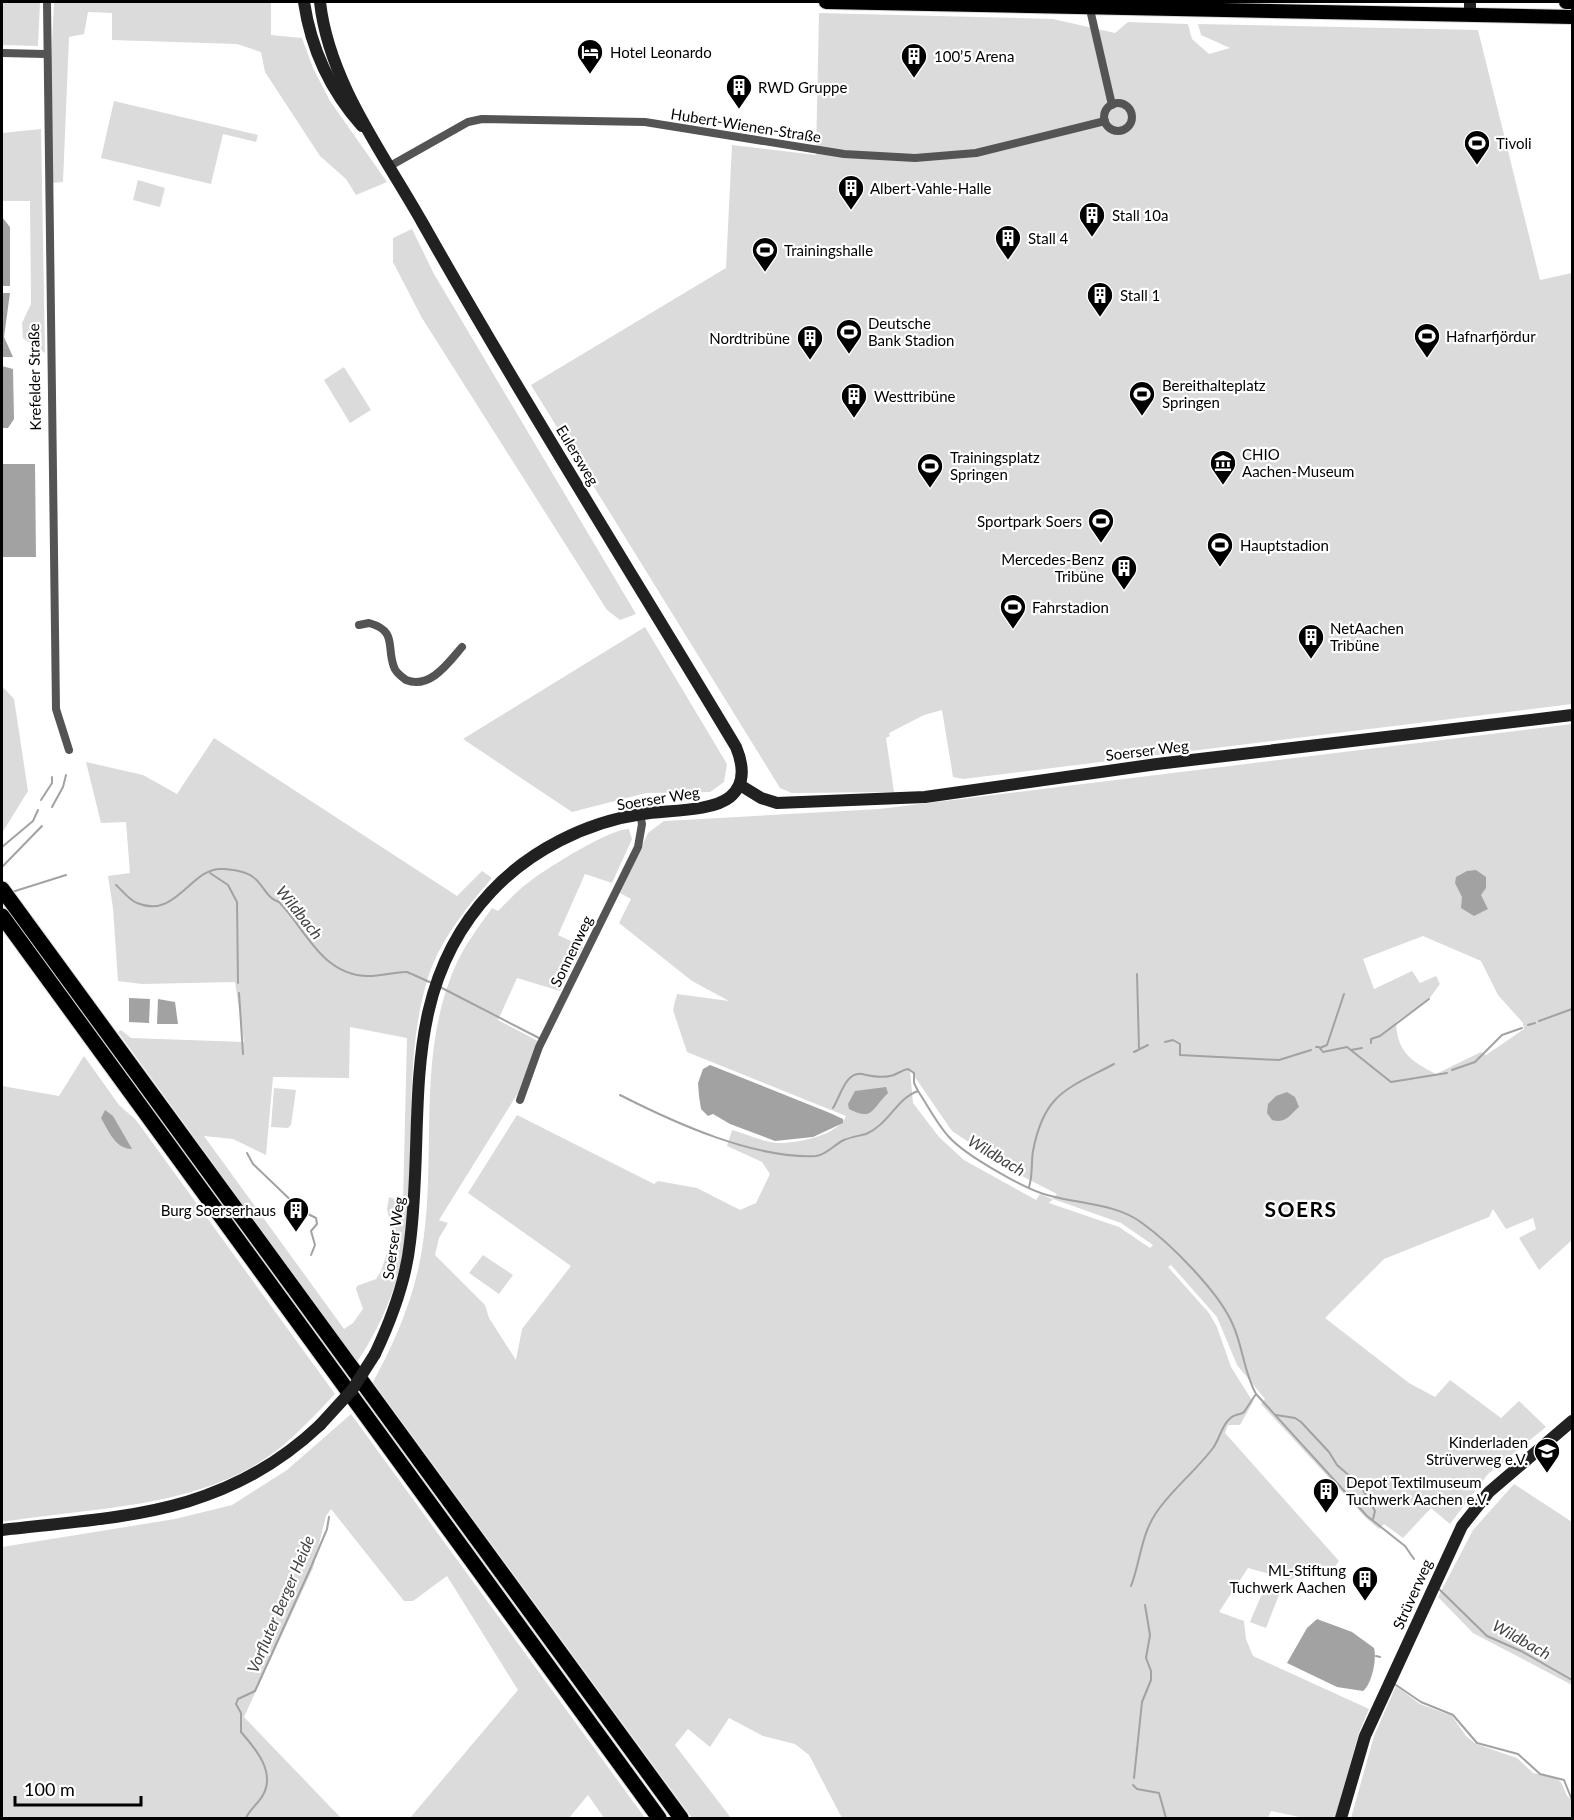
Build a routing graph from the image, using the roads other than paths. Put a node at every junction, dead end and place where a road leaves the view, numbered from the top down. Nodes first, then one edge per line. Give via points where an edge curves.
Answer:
1 (47, 2) edge
2 (304, 2) edge
3 (320, 2) edge
4 (826, 2) edge
5 (1566, 2) edge
6 (1572, 2) edge
7 (1089, 4) edge
8 (1470, 8) edge
9 (1572, 17) edge
10 (2, 53) edge
11 (45, 54) junction
12 (1112, 105) junction
13 (1105, 121) junction
14 (376, 143) junction
15 (390, 166) junction
16 (359, 625) dead end
17 (462, 647) dead end
18 (1572, 715) edge
19 (69, 750) dead end
20 (740, 785) junction
21 (640, 814) junction
22 (2, 889) edge
23 (2, 916) edge
24 (520, 1100) dead end
25 (1572, 1421) edge
26 (2, 1530) edge
27 (659, 1818) edge
28 (681, 1818) edge
29 (1341, 1818) edge

1 - 11 street, Krefelder Straße
2 - 14 main road, Eulersweg via 310,33 326,76 347,110
3 - 14 main road, Eulersweg via 332,56
4 - 7 main road
5 - 6 main road
7 - 8 main road
7 - 12 street
8 - 9 main road
10 - 11 street
11 - 19 street, Krefelder Straße via 55,697
12 - 13 street via 1104,115
12 - 13 street via 1130,109 1131,123 1126,129 1115,131
13 - 15 street, Hubert-Wienen-Straße via 976,153 915,158 844,154 645,123 482,119 468,122
14 - 15 main road, Eulersweg
15 - 20 main road, Eulersweg via 735,747 741,763
16 - 17 street via 369,623 385,631 393,650 393,666 414,682 435,676
18 - 20 main road, Soerser Weg via 1164,763 925,797 777,803
20 - 21 main road, Soerser Weg via 715,805
21 - 24 street, Sonnenweg via 638,847 539,1047
21 - 26 main road, Soerser Weg, bridge via 566,838 513,872 469,918 454,942 433,988 420,1059 410,1244 401,1289 375,1354 352,1390 288,1453 253,1475 189,1503 136,1514
22 - 28 highway
23 - 27 highway
25 - 29 main road, Strüverweg via 1489,1492 1462,1526 1365,1736

